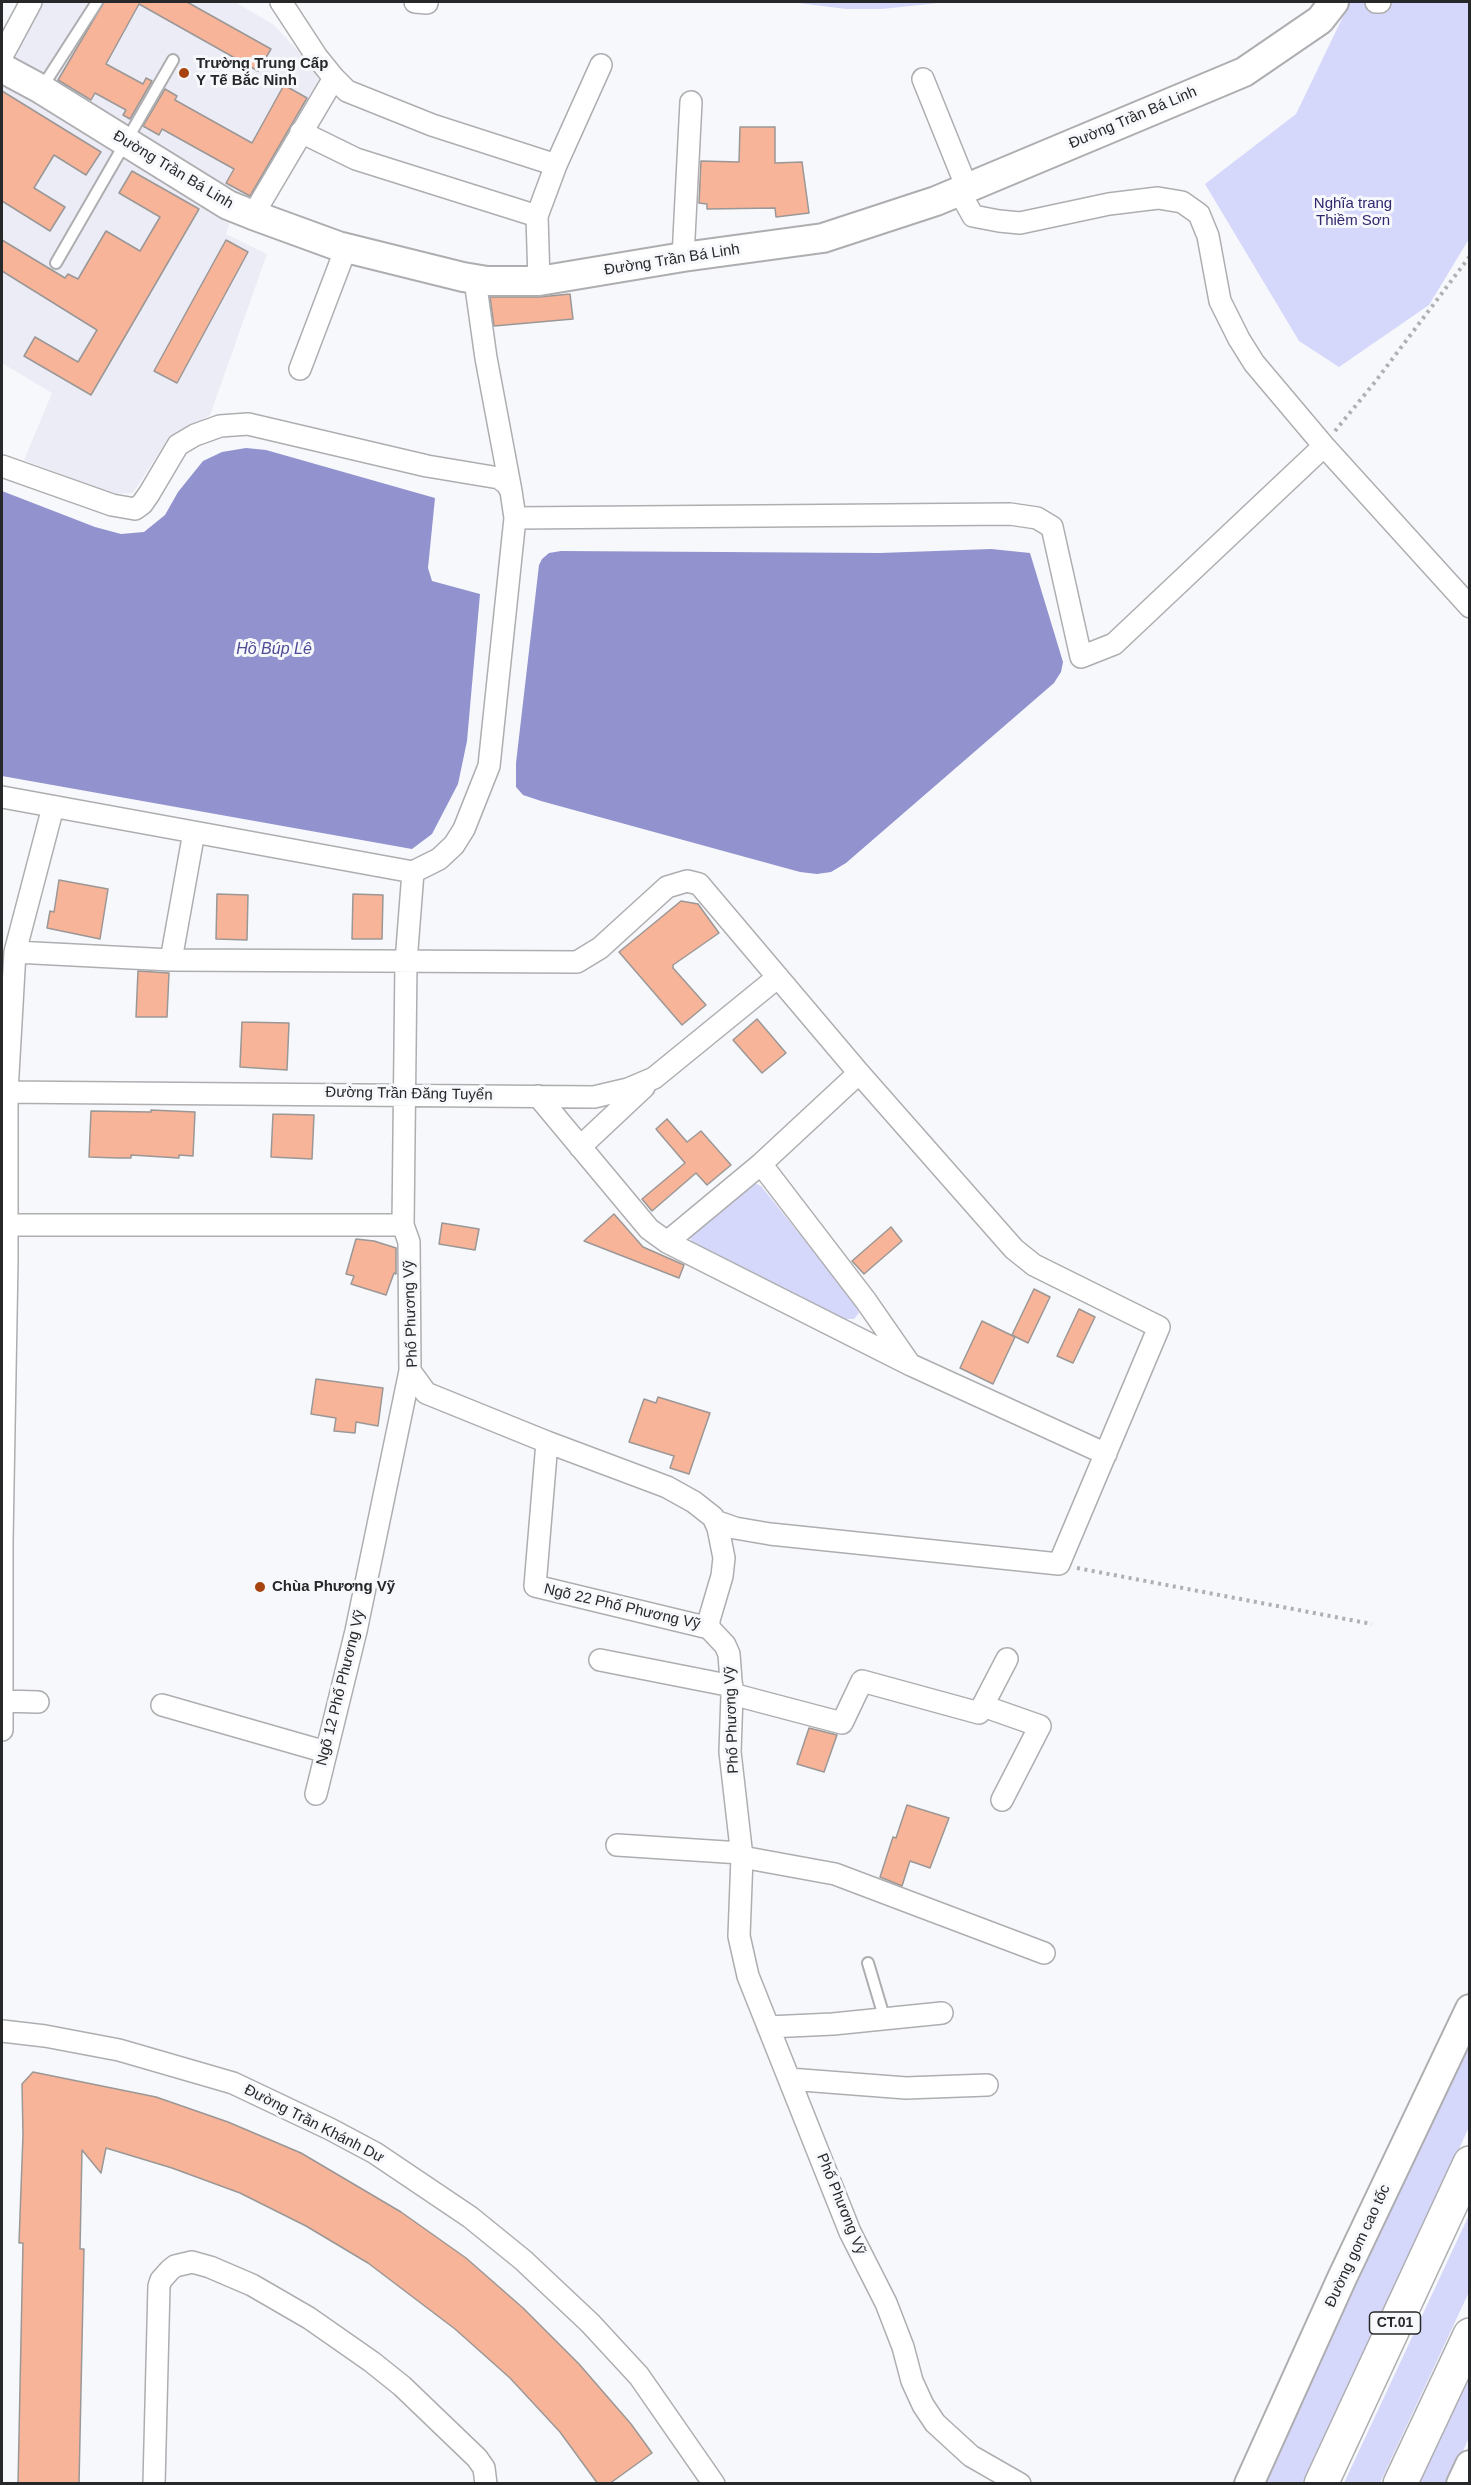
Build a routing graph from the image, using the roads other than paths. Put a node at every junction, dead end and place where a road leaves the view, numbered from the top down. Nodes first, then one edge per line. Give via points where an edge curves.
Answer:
1 (31, 2) edge
2 (97, 2) edge
3 (281, 2) edge
4 (1334, 2) edge
5 (2, 56) edge
6 (173, 60) dead end
7 (601, 65) dead end
8 (2, 68) edge
9 (334, 78) junction
10 (923, 79) dead end
11 (41, 89) junction
12 (692, 102) dead end
13 (301, 132) junction
14 (127, 143) junction
15 (556, 165) junction
16 (963, 189) junction
17 (254, 215) junction
18 (537, 216) junction
19 (346, 248) junction
20 (683, 257) junction
21 (56, 263) dead end
22 (475, 280) junction
23 (539, 281) junction
24 (300, 369) dead end
25 (1324, 446) junction
26 (2, 466) edge
27 (511, 490) junction
28 (515, 518) junction
29 (1470, 607) edge
30 (2, 797) edge
31 (53, 807) junction
32 (194, 832) junction
33 (413, 872) junction
34 (15, 952) junction
35 (171, 960) junction
36 (406, 962) junction
37 (778, 977) junction
38 (859, 1073) junction
39 (654, 1078) junction
40 (4, 1092) edge
41 (406, 1094) junction
42 (538, 1096) junction
43 (580, 1147) junction
44 (761, 1164) junction
45 (4, 1225) edge
46 (402, 1225) junction
47 (667, 1242) junction
48 (910, 1365) junction
49 (410, 1371) junction
50 (3, 1381) edge
51 (547, 1442) junction
52 (1106, 1454) junction
53 (715, 1521) junction
54 (2, 1541) edge
55 (709, 1628) junction
56 (1007, 1659) dead end
57 (600, 1660) dead end
58 (732, 1690) junction
59 (2, 1701) edge
60 (38, 1702) dead end
61 (162, 1705) dead end
62 (983, 1706) junction
63 (2, 1730) edge
64 (326, 1752) junction
65 (316, 1794) dead end
66 (1002, 1800) dead end
67 (617, 1845) dead end
68 (741, 1855) junction
69 (1044, 1953) dead end
70 (868, 1963) dead end
71 (1470, 2009) edge
72 (942, 2013) dead end
73 (885, 2020) junction
74 (768, 2027) junction
75 (2, 2031) edge
76 (789, 2079) junction
77 (987, 2085) dead end
78 (1470, 2163) edge
79 (1470, 2335) edge
80 (1470, 2465) edge
81 (154, 2484) edge
82 (486, 2484) edge
83 (714, 2484) edge
84 (1020, 2484) edge
85 (1249, 2484) edge
86 (1321, 2484) edge
87 (1400, 2484) edge
88 (1461, 2484) edge

1 - 5 street
2 - 11 lane
3 - 9 street
4 - 16 street, Đường Trần Bá Linh via 1320,20 1244,72
6 - 14 lane
7 - 15 street
8 - 11 street, Đường Trần Bá Linh
9 - 13 street
9 - 15 street via 347,91 390,110
10 - 16 street
11 - 14 street, Đường Trần Bá Linh
12 - 20 street
13 - 17 street
13 - 18 street via 356,159
14 - 17 street, Đường Trần Bá Linh via 228,205
14 - 21 lane
15 - 18 street
16 - 20 street, Đường Trần Bá Linh via 823,238
16 - 25 street via 973,216 1020,223 1158,198 1182,202 1191,208 1199,214 1208,236 1220,301 1239,339 1254,363
17 - 19 street, Đường Trần Bá Linh
18 - 23 street
19 - 22 street, Đường Trần Bá Linh
19 - 24 street
20 - 23 street, Đường Trần Bá Linh
22 - 23 street, Đường Trần Bá Linh
22 - 27 street
25 - 28 street via 1114,644 1081,657 1052,527 1037,518 1010,514
25 - 29 street
26 - 27 street via 112,505 135,508 146,499 178,445 220,426 248,424 427,466 499,478
27 - 28 street
28 - 33 street via 489,766 454,845 440,859
30 - 31 street
31 - 32 street
31 - 34 street
32 - 33 street
32 - 35 street
33 - 36 street, Phố Phương Vỹ
34 - 35 street
34 - 40 street
35 - 36 street
36 - 37 street via 577,962 600,948 667,887 687,881 707,891
36 - 41 street, Phố Phương Vỹ
37 - 38 street
37 - 39 street, Đường Trần Đăng Tuyển
38 - 44 street
38 - 52 street via 1014,1249 1034,1265 1160,1327
39 - 42 street, Đường Trần Đăng Tuyển via 594,1097
39 - 43 street
40 - 41 street, Đường Trần Đăng Tuyển
40 - 45 street
41 - 42 street, Đường Trần Đăng Tuyển
41 - 46 street, Phố Phương Vỹ
42 - 43 street
43 - 47 street via 649,1230
44 - 47 street
44 - 48 street
45 - 46 street
45 - 50 street
46 - 49 street, Phố Phương Vỹ via 409,1242
47 - 48 street
48 - 52 street
49 - 51 street, Phố Phương Vỹ via 426,1393
49 - 64 street, Ngõ 12 Phố Phương Vỹ via 356,1631
50 - 54 street
51 - 53 street, Phố Phương Vỹ via 667,1487 708,1512
51 - 55 street, Ngõ 22 Phố Phương Vỹ via 535,1586
52 - 53 street via 1059,1564 770,1534
53 - 55 street via 724,1558
54 - 59 street
55 - 58 street, Phố Phương Vỹ via 729,1654
56 - 62 street
57 - 58 street
58 - 62 street via 842,1723 862,1681 979,1713
58 - 68 street, Phố Phương Vỹ via 730,1752
59 - 60 street
59 - 63 street
61 - 64 street
62 - 66 street via 1040,1726
64 - 65 street, Ngõ 12 Phố Phương Vỹ
67 - 68 street
68 - 69 street via 835,1874
68 - 74 street, Phố Phương Vỹ via 739,1936 748,1976
70 - 73 lane
71 - 85 street, Đường gom cao tốc
72 - 73 street
73 - 74 street
74 - 76 street, Phố Phương Vỹ
75 - 83 street, Đường Trần Khánh Dư via 118,2050 233,2083 375,2153 470,2217 590,2323 639,2376
76 - 77 street via 906,2088
76 - 84 street, Phố Phương Vỹ via 850,2232 886,2303 912,2381 935,2423 971,2456
78 - 86 highway, CT.01
79 - 87 highway
80 - 88 street
81 - 82 street via 159,2286 175,2266 192,2262 252,2285 309,2318 372,2362 477,2458 484,2468

